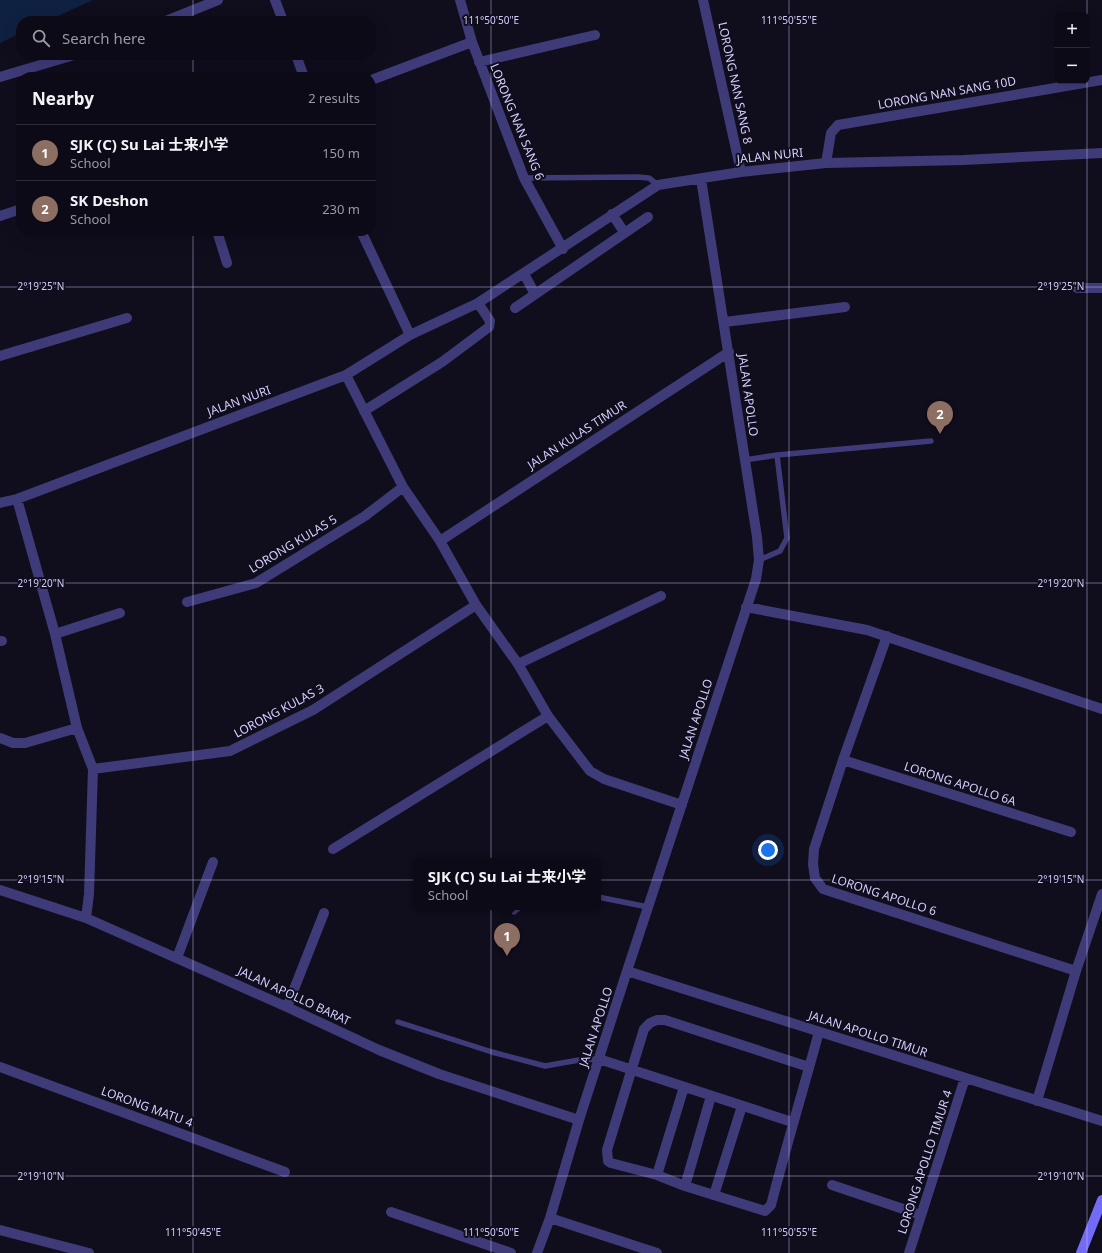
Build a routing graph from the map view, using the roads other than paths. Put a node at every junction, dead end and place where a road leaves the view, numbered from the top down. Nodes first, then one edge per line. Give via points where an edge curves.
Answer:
1 (218, 0) edge
2 (275, 0) edge
3 (460, 0) edge
4 (703, 0) edge
5 (178, 16) edge
6 (281, 16) edge
7 (595, 35) dead end
8 (472, 42) junction
9 (57, 60) edge
10 (298, 60) edge
11 (479, 62) junction
12 (16, 72) edge
13 (17, 72) edge
14 (302, 72) edge
15 (0, 77) edge
16 (376, 78) edge
17 (1102, 80) edge
18 (1102, 153) edge
19 (826, 163) junction
20 (741, 172) junction
21 (524, 178) junction
22 (701, 178) junction
23 (658, 185) junction
24 (16, 211) edge
25 (612, 214) junction
26 (0, 216) edge
27 (648, 217) dead end
28 (624, 232) junction
29 (218, 236) edge
30 (363, 236) edge
31 (563, 249) junction
32 (226, 263) dead end
33 (524, 274) junction
34 (1077, 288) dead end
35 (1102, 288) edge
36 (536, 294) junction
37 (478, 303) junction
38 (845, 307) dead end
39 (515, 308) dead end
40 (127, 318) dead end
41 (725, 322) junction
42 (410, 335) junction
43 (729, 352) junction
44 (0, 356) edge
45 (346, 375) junction
46 (364, 411) junction
47 (931, 441) dead end
48 (777, 455) junction
49 (745, 460) junction
50 (403, 487) junction
51 (16, 499) junction
52 (0, 503) edge
53 (440, 541) junction
54 (759, 560) junction
55 (661, 596) dead end
56 (187, 602) dead end
57 (476, 605) junction
58 (746, 607) junction
59 (120, 613) dead end
60 (55, 634) junction
61 (887, 636) junction
62 (518, 664) junction
63 (1102, 709) edge
64 (548, 716) junction
65 (77, 728) junction
66 (0, 738) edge
67 (842, 760) junction
68 (93, 769) junction
69 (682, 805) junction
70 (1070, 832) dead end
71 (333, 849) dead end
72 (213, 862) dead end
73 (0, 890) edge
74 (1102, 894) edge
75 (601, 898) edge
76 (648, 907) junction
77 (516, 910) edge
78 (514, 912) dead end
79 (324, 913) dead end
80 (86, 918) junction
81 (177, 958) junction
82 (627, 971) junction
83 (1076, 971) junction
84 (287, 1007) junction
85 (398, 1022) dead end
86 (819, 1032) junction
87 (599, 1059) junction
88 (0, 1067) edge
89 (809, 1067) junction
90 (630, 1070) junction
91 (965, 1078) junction
92 (684, 1087) junction
93 (711, 1096) junction
94 (1037, 1101) junction
95 (742, 1106) junction
96 (579, 1120) junction
97 (1102, 1121) edge
98 (792, 1122) junction
99 (285, 1172) dead end
100 (657, 1175) junction
101 (832, 1185) dead end
102 (685, 1186) junction
103 (714, 1195) junction
104 (1102, 1200) edge
105 (391, 1212) dead end
106 (921, 1216) junction
107 (550, 1218) junction
108 (0, 1230) edge
109 (89, 1253) edge
110 (511, 1253) edge
111 (537, 1253) edge
112 (657, 1253) edge
113 (910, 1253) edge
114 (1081, 1253) edge

1 - 5 street
2 - 6 street
3 - 8 street, LORONG NAN SANG 6
4 - 20 street, LORONG NAN SANG 8
7 - 11 street
8 - 11 street, LORONG NAN SANG 6
8 - 16 street
9 - 13 street
10 - 14 street
11 - 21 street, LORONG NAN SANG 6
12 - 15 street
17 - 19 street, LORONG NAN SANG 10D via 838,125 831,133
18 - 19 street, JALAN NURI
19 - 20 street, JALAN NURI
20 - 22 street, JALAN NURI
21 - 23 lane via 637,177 649,178
21 - 31 street, LORONG NAN SANG 6
22 - 23 street, JALAN NURI
22 - 41 street, JALAN APOLLO
23 - 25 street, JALAN NURI
24 - 26 street
25 - 28 street
25 - 31 street, JALAN NURI
27 - 28 street
28 - 36 street
29 - 32 street
30 - 42 street
31 - 33 street, JALAN NURI
33 - 36 street
33 - 37 street, JALAN NURI
34 - 35 street
36 - 39 street
37 - 42 street, JALAN NURI
37 - 46 street via 490,321 489,327 442,362
38 - 41 street
40 - 44 street
41 - 43 street, JALAN APOLLO
42 - 45 street, JALAN NURI
43 - 49 street, JALAN APOLLO
43 - 53 street, JALAN KULAS TIMUR
45 - 46 street
45 - 51 street, JALAN NURI
46 - 50 street
47 - 48 lane
48 - 49 lane
48 - 54 lane via 787,538 780,551
49 - 54 street, JALAN APOLLO
50 - 53 street
50 - 56 street, LORONG KULAS 5 via 365,516 256,583
51 - 52 street, JALAN NURI
51 - 60 street
53 - 57 street
54 - 58 street, JALAN APOLLO
55 - 62 street
57 - 62 street
57 - 68 street, LORONG KULAS 3 via 313,710 230,751
58 - 61 street
58 - 69 street, JALAN APOLLO
59 - 60 street
60 - 65 street
61 - 63 street
61 - 67 street, LORONG APOLLO 6
62 - 64 street
64 - 69 street via 590,771 604,779
64 - 71 street
65 - 66 street via 25,743 13,743
65 - 68 street
67 - 70 street, LORONG APOLLO 6A
67 - 83 street, LORONG APOLLO 6 via 814,849 815,878 823,889
68 - 80 street
69 - 76 street, JALAN APOLLO
72 - 81 street
73 - 80 street, JALAN APOLLO BARAT
74 - 83 street
75 - 76 lane
76 - 82 street, JALAN APOLLO
77 - 78 lane
79 - 84 street
80 - 81 street, JALAN APOLLO BARAT
81 - 84 street, JALAN APOLLO BARAT
82 - 86 street, JALAN APOLLO TIMUR
82 - 87 street, JALAN APOLLO
83 - 94 street
84 - 96 street, JALAN APOLLO BARAT via 379,1050 439,1074
85 - 87 lane via 545,1066
86 - 89 street
86 - 91 street, JALAN APOLLO TIMUR
87 - 90 street
87 - 96 street, JALAN APOLLO
88 - 99 street, LORONG MATU 4
89 - 90 street via 665,1020 657,1020 650,1022 644,1029
89 - 98 street
90 - 92 street
90 - 100 street via 606,1158 611,1163
91 - 94 street, JALAN APOLLO TIMUR
91 - 106 street, LORONG APOLLO TIMUR 4
92 - 93 street
92 - 100 street
93 - 95 street
93 - 102 street
94 - 97 street, JALAN APOLLO TIMUR
95 - 98 street
95 - 103 street
96 - 107 street, JALAN APOLLO
98 - 103 street via 768,1209 761,1211
100 - 102 street
101 - 106 street
102 - 103 street
104 - 114 street
105 - 110 street
106 - 113 street, LORONG APOLLO TIMUR 4
107 - 111 street, JALAN APOLLO
107 - 112 street
108 - 109 street

